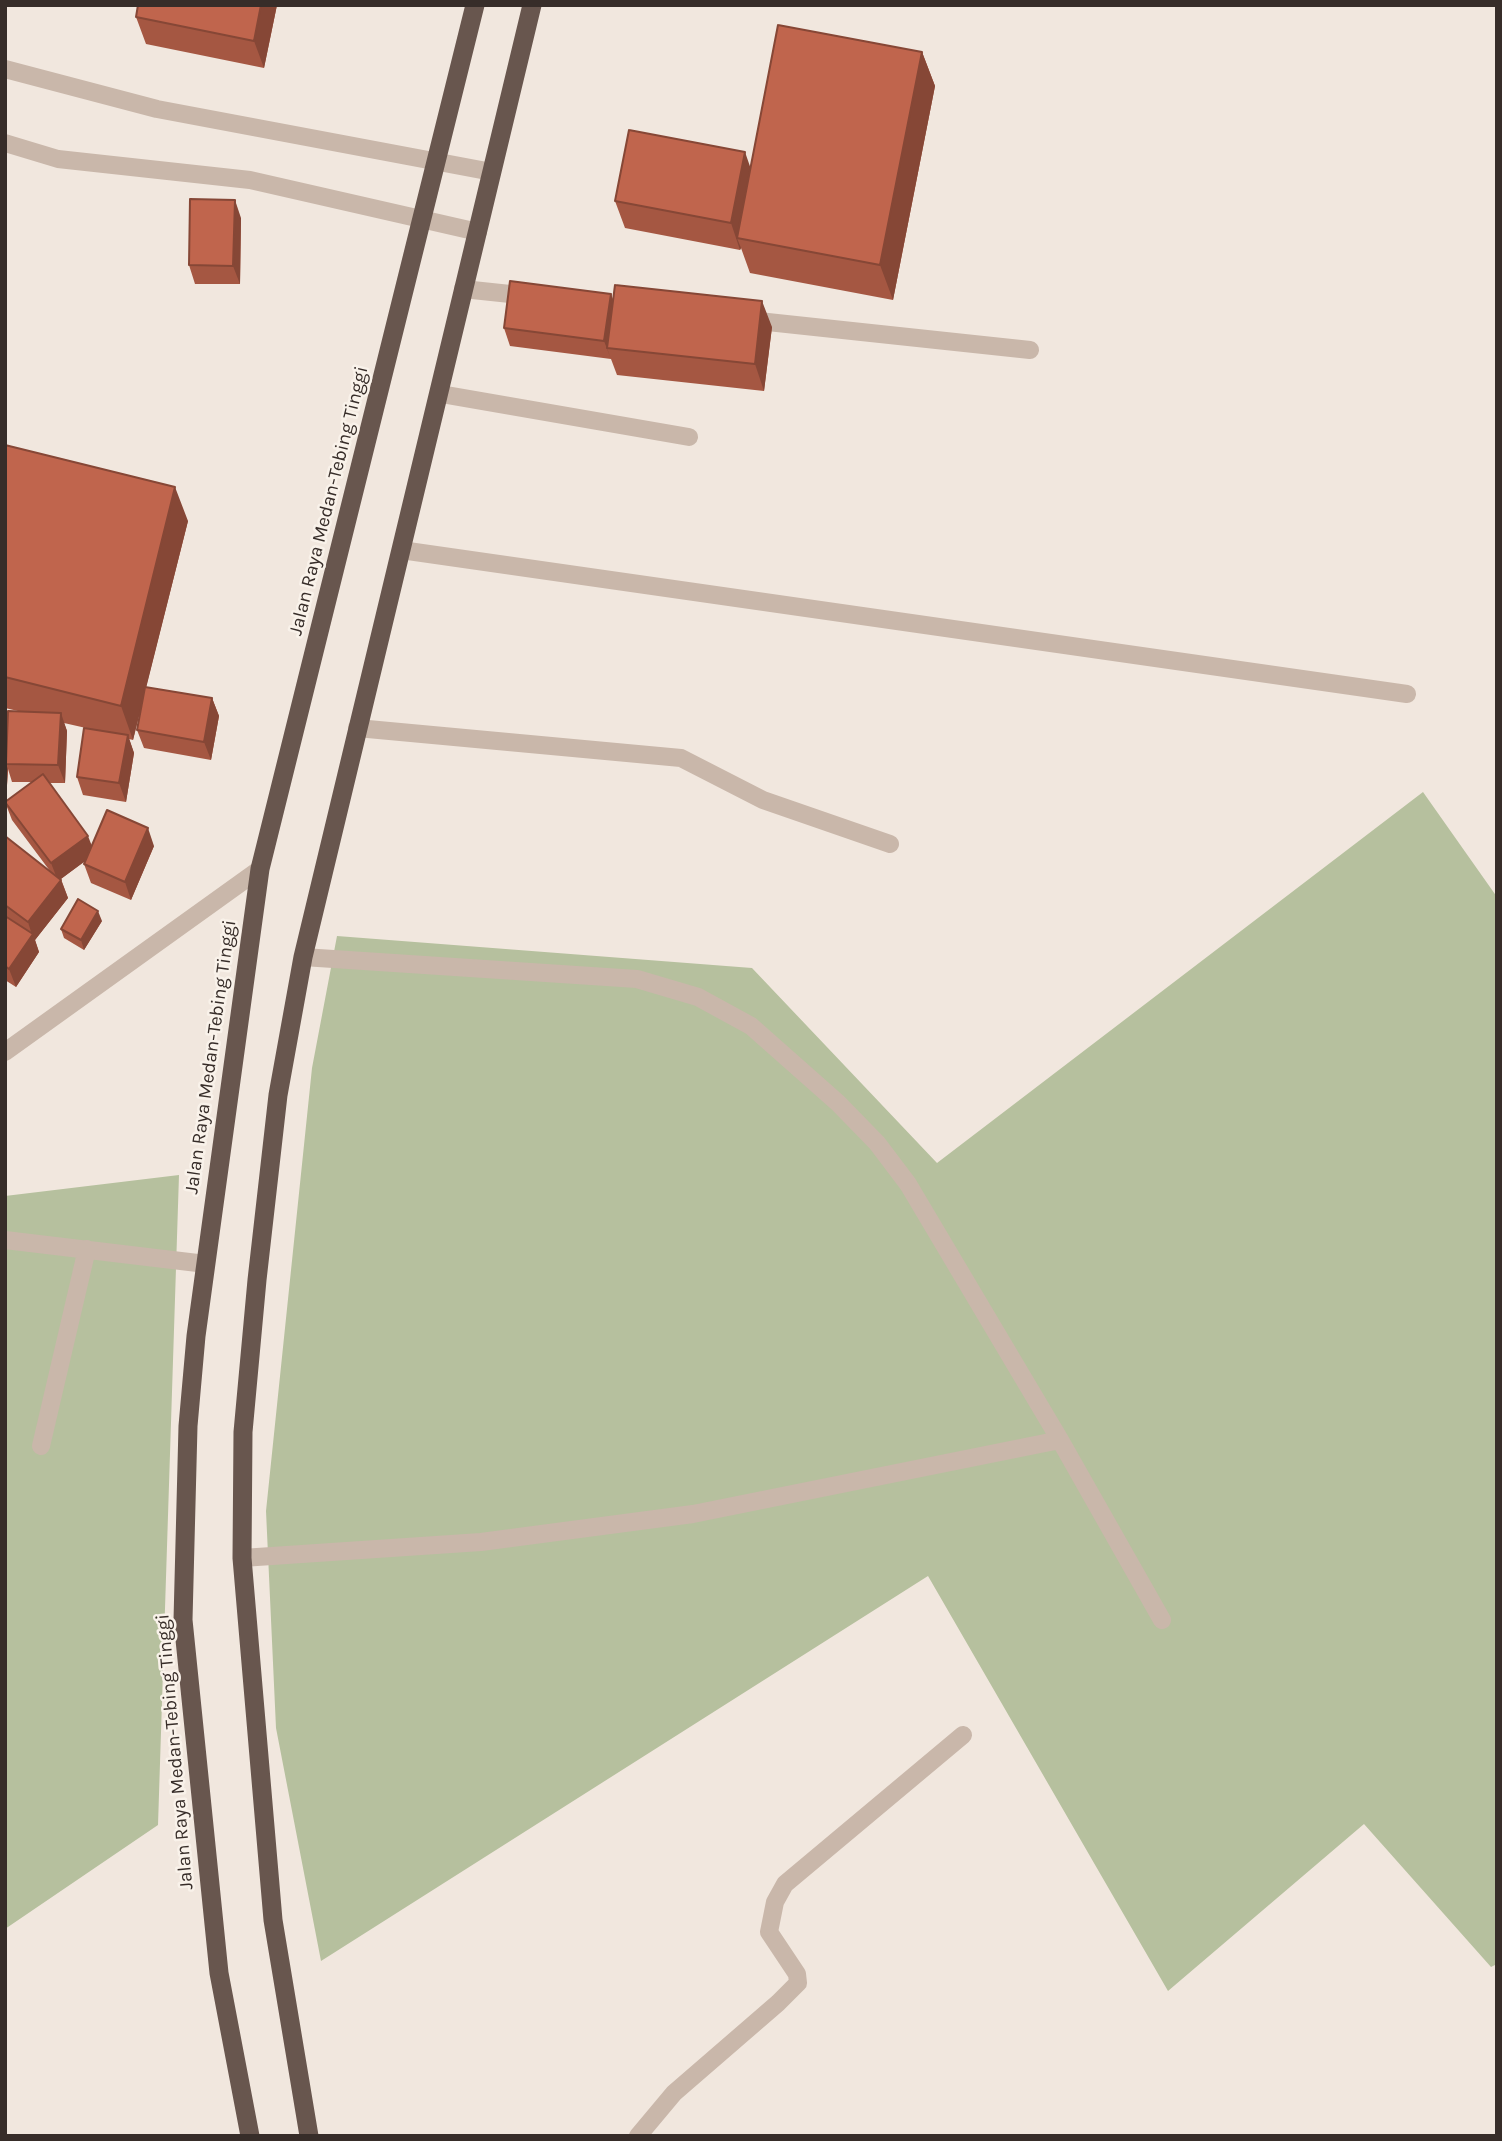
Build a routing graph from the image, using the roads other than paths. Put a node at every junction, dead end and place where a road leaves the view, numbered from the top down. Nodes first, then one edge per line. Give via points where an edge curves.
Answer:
1 (475, 5) edge
2 (532, 5) edge
3 (5, 69) edge
4 (5, 143) edge
5 (437, 163) junction
6 (492, 172) junction
7 (423, 222) junction
8 (478, 232) junction
9 (463, 289) junction
10 (546, 298) edge
11 (726, 317) edge
12 (1030, 350) dead end
13 (441, 394) junction
14 (689, 437) dead end
15 (401, 550) junction
16 (1407, 694) dead end
17 (357, 728) junction
18 (890, 844) dead end
19 (260, 869) junction
20 (303, 957) junction
21 (5, 1052) edge
22 (5, 1240) edge
23 (87, 1250) junction
24 (206, 1264) junction
25 (1060, 1440) junction
26 (41, 1446) dead end
27 (242, 1558) junction
28 (1161, 1620) dead end
29 (963, 1735) dead end
30 (250, 2136) edge
31 (309, 2136) edge
32 (638, 2136) edge

1 - 5 highway, Jalan Raya Medan-Tebing Tinggi
2 - 6 highway
3 - 5 street via 157,109
4 - 7 street via 58,159 250,180
5 - 6 street
5 - 7 highway, Jalan Raya Medan-Tebing Tinggi
6 - 8 highway
7 - 8 street
7 - 19 highway, Jalan Raya Medan-Tebing Tinggi
8 - 9 highway
9 - 10 street
9 - 13 highway
11 - 12 street
13 - 14 street
13 - 15 highway
15 - 16 street
15 - 17 highway
17 - 18 street via 681,758 763,800
17 - 20 highway
19 - 21 street
19 - 24 highway, Jalan Raya Medan-Tebing Tinggi
20 - 25 street via 637,979 698,997 751,1026 877,1143
20 - 27 highway via 278,1095 257,1280 243,1432
22 - 23 street
23 - 24 street
23 - 26 street
24 - 30 highway, Jalan Raya Medan-Tebing Tinggi via 188,1426 183,1620 219,1973
25 - 27 street via 693,1514 481,1542
25 - 28 street
27 - 31 highway via 272,1920
29 - 32 street via 785,1884 775,1902 769,1932 797,1975 797,1983 674,2093

